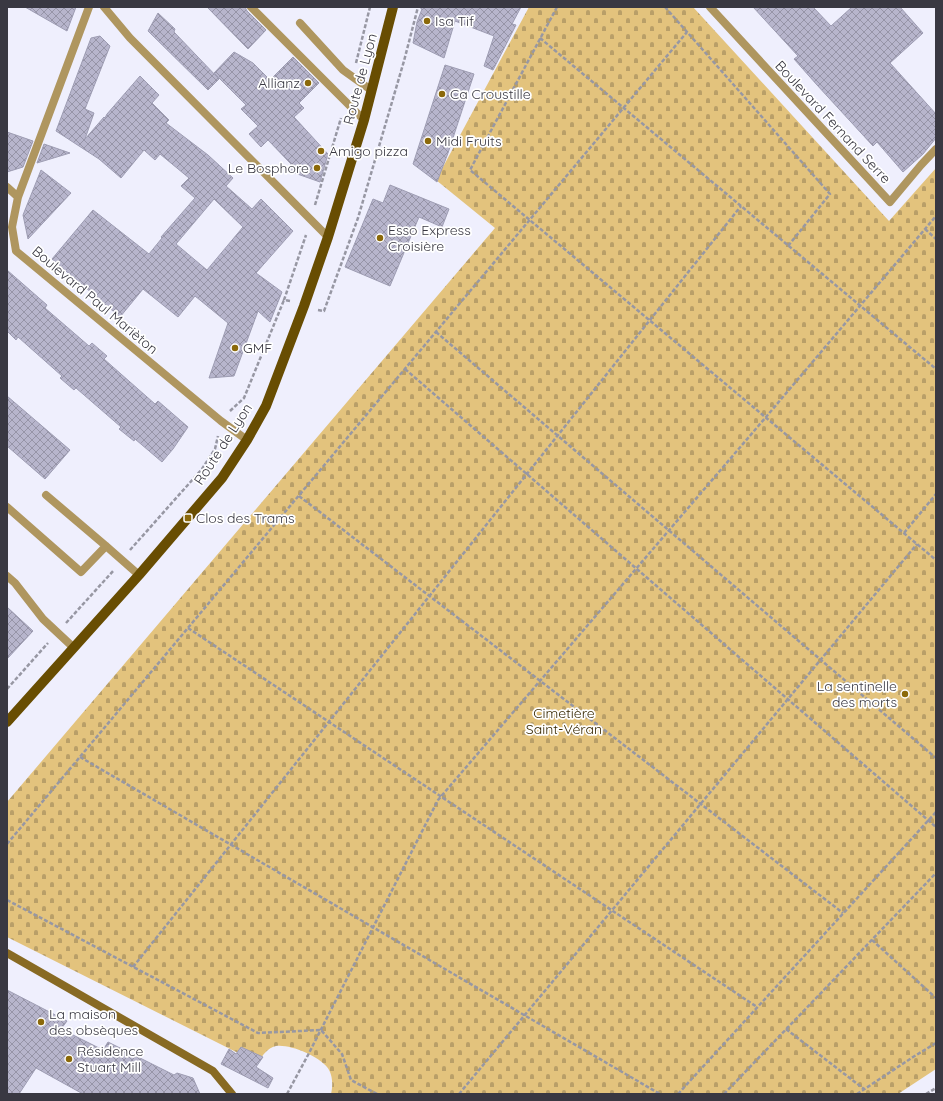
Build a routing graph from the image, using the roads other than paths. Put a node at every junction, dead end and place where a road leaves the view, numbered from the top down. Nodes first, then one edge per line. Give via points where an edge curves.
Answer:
1 (89, 7) edge
2 (104, 7) edge
3 (251, 7) edge
4 (393, 7) edge
5 (710, 7) edge
6 (300, 23) dead end
7 (371, 90) junction
8 (364, 120) junction
9 (936, 149) edge
10 (7, 187) edge
11 (18, 197) junction
12 (9, 226) edge
13 (328, 237) junction
14 (247, 440) junction
15 (46, 495) dead end
16 (7, 508) edge
17 (106, 546) junction
18 (139, 575) junction
19 (7, 576) edge
20 (74, 648) junction
21 (7, 722) edge
22 (7, 953) edge
23 (232, 1094) edge

1 - 11 street, Boulevard Paul Marièton
2 - 13 street via 130,38
3 - 8 street
4 - 7 main road, Route de Lyon
5 - 9 street, Boulevard Fernand Serre via 890,202
6 - 7 street via 343,70
7 - 8 main road, Route de Lyon
8 - 13 main road, Route de Lyon
10 - 11 street
11 - 12 street, Boulevard Paul Marièton
12 - 14 street, Boulevard Paul Marièton via 16,251
13 - 14 main road, Route de Lyon via 266,406
14 - 18 main road, Route de Lyon via 222,478
15 - 17 street
16 - 17 street via 81,572
17 - 18 street
18 - 20 main road, Route de Lyon
19 - 20 street via 44,619
20 - 21 main road, Route de Lyon
22 - 23 street via 213,1071

